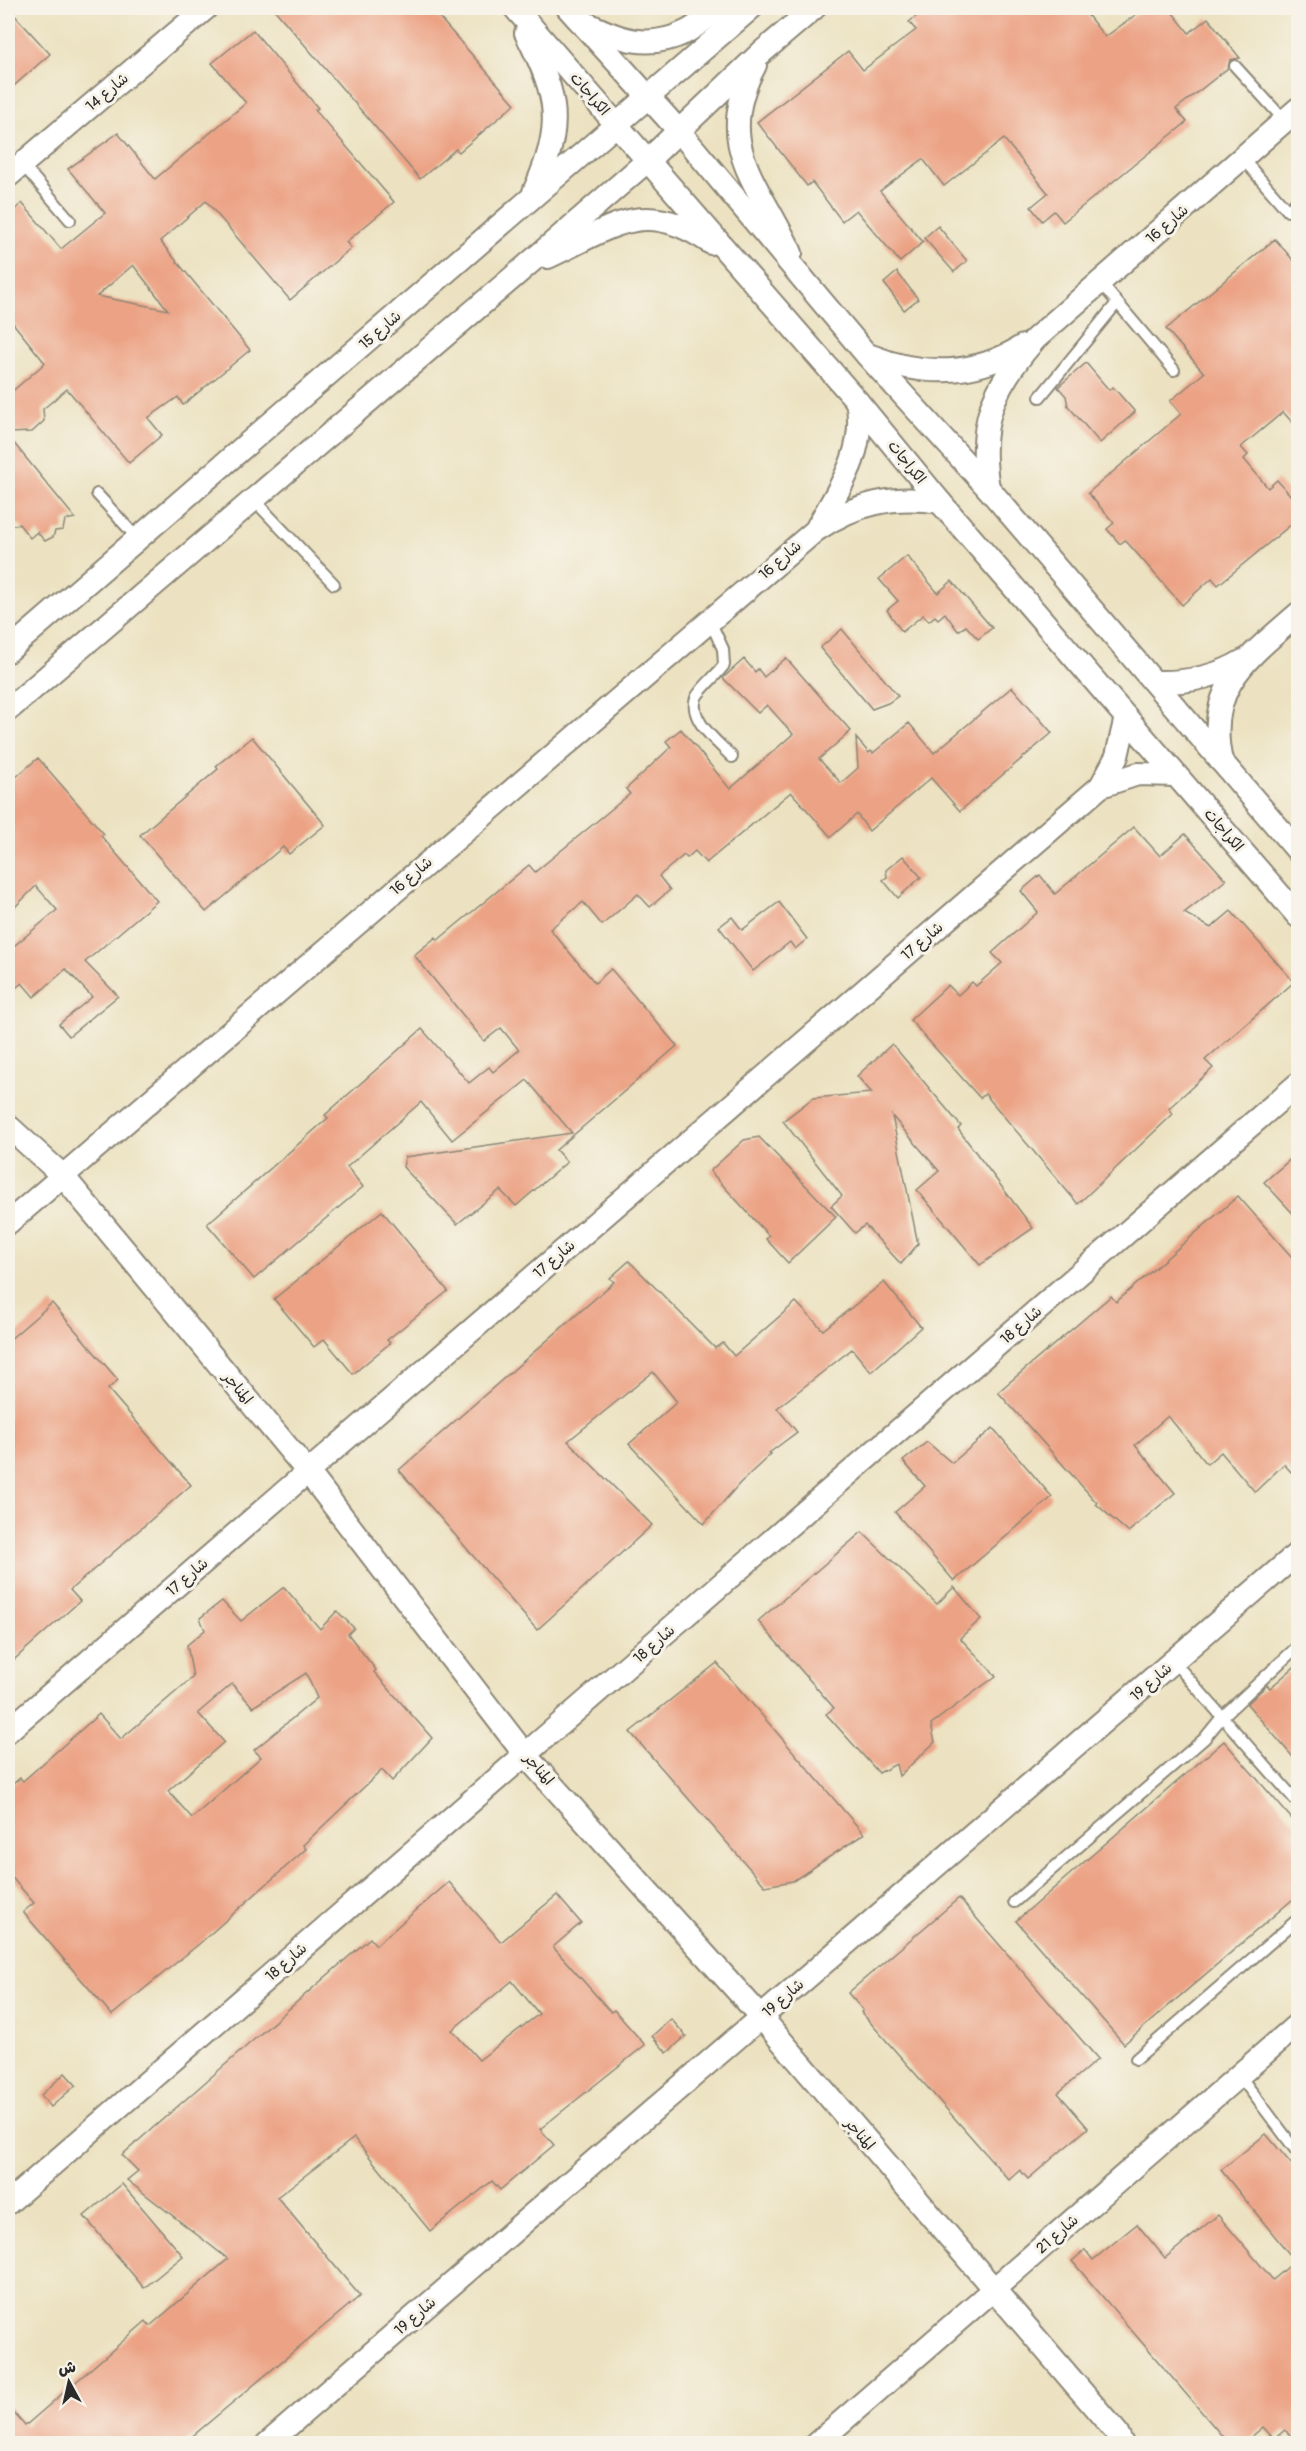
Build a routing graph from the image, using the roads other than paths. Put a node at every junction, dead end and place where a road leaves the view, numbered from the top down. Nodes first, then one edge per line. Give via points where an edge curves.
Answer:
1 (206, 8) edge
2 (514, 8) edge
3 (721, 8) edge
4 (751, 8) edge
5 (814, 8) edge
6 (574, 14) edge
7 (761, 53) junction
8 (1235, 66) dead end
9 (647, 97) junction
10 (1292, 115) edge
11 (616, 124) junction
12 (679, 131) junction
13 (1242, 158) junction
14 (647, 161) junction
15 (15, 170) edge
16 (530, 199) junction
17 (1299, 201) edge
18 (70, 220) dead end
19 (734, 259) junction
20 (525, 267) junction
21 (804, 281) junction
22 (1100, 282) junction
23 (1117, 303) junction
24 (1035, 339) junction
25 (866, 354) junction
26 (1174, 370) dead end
27 (1040, 397) dead end
28 (857, 401) junction
29 (988, 488) junction
30 (97, 494) dead end
31 (254, 500) junction
32 (940, 502) junction
33 (816, 530) junction
34 (138, 539) junction
35 (333, 584) dead end
36 (1299, 614) edge
37 (710, 621) junction
38 (8, 651) edge
39 (1249, 657) junction
40 (1154, 682) junction
41 (8, 710) edge
42 (1126, 717) junction
43 (732, 757) dead end
44 (1222, 762) junction
45 (1175, 775) junction
46 (1101, 786) junction
47 (1299, 851) edge
48 (1299, 916) edge
49 (1299, 1084) edge
50 (8, 1126) edge
51 (63, 1176) junction
52 (8, 1223) edge
53 (308, 1472) junction
54 (1299, 1553) edge
55 (1299, 1646) edge
56 (1174, 1662) junction
57 (1222, 1717) junction
58 (8, 1731) edge
59 (526, 1756) junction
60 (1299, 1803) edge
61 (1014, 1902) dead end
62 (1299, 1919) edge
63 (761, 2018) junction
64 (1299, 2024) edge
65 (1136, 2059) dead end
66 (1239, 2075) junction
67 (1299, 2154) edge
68 (8, 2203) edge
69 (994, 2289) junction
70 (1119, 2441) edge
71 (267, 2444) edge
72 (816, 2444) edge

1 - 15 street, شارع 14
2 - 11 street, الكراجات
2 - 16 street, الكراجات via 544,69 554,106 553,139
3 - 6 street via 686,32 645,43 624,39
4 - 9 street, شارع 15
5 - 7 street
6 - 9 street
7 - 12 street
7 - 21 street via 740,101 738,141 748,176 775,218
8 - 10 lane
9 - 11 street, شارع 15
9 - 12 street
10 - 13 street, شارع 16
11 - 14 street, الكراجات
11 - 16 street, شارع 15
12 - 14 street
12 - 21 street
13 - 17 lane via 1288,211
13 - 22 street, شارع 16
14 - 19 street, الكراجات
14 - 20 street
15 - 18 lane
16 - 34 street, شارع 15
19 - 20 street via 696,232 651,217 607,228
19 - 28 street, الكراجات
20 - 31 street
21 - 25 street
22 - 23 lane
22 - 24 street, شارع 16
23 - 26 lane
23 - 27 lane
24 - 25 street, شارع 16 via 982,366 953,371 923,371
24 - 29 street, شارع 16 via 1006,375 988,418 984,465
25 - 29 street
28 - 32 street, الكراجات
28 - 33 street, شارع 16 via 861,426 857,451
29 - 40 street
30 - 34 lane
31 - 35 lane
31 - 41 street
32 - 33 street, شارع 16 via 903,498 866,504
32 - 42 street, الكراجات
33 - 37 street, شارع 16
34 - 38 street, شارع 15
36 - 39 street
37 - 43 lane via 723,649 724,665 696,697 696,711 701,724
37 - 51 street, شارع 16
39 - 40 street via 1204,678
39 - 44 street via 1222,698 1217,730
40 - 44 street
42 - 45 street, الكراجات
42 - 46 street, شارع 17 via 1117,756
44 - 47 street
45 - 46 street, شارع 17 via 1138,774
45 - 48 street, الكراجات
46 - 53 street, شارع 17
49 - 59 street, شارع 18
50 - 51 street, المناجر
51 - 52 street, شارع 16
51 - 53 street, المناجر
53 - 58 street, شارع 17
53 - 59 street, المناجر
54 - 56 street, شارع 19
55 - 57 lane
56 - 57 lane
56 - 63 street, شارع 19
57 - 60 lane
57 - 61 lane via 1204,1739
59 - 63 street, المناجر
59 - 68 street, شارع 18
62 - 65 lane
63 - 69 street, المناجر
63 - 71 street, شارع 19
64 - 66 street, شارع 21
66 - 67 lane
66 - 69 street, شارع 21
69 - 70 street, المناجر
69 - 72 street, شارع 21

